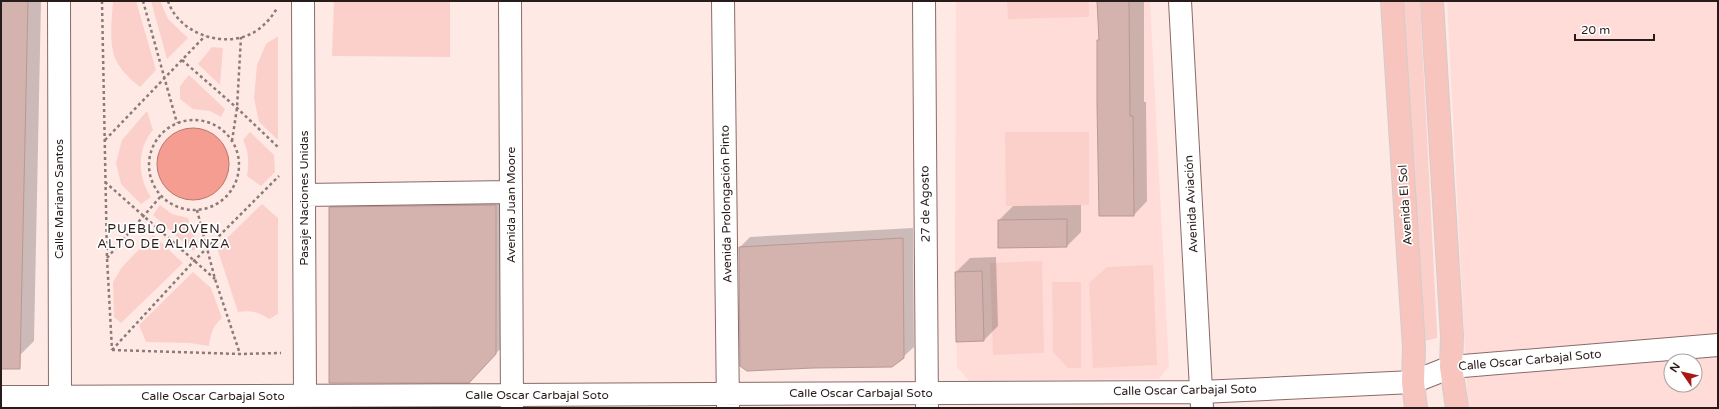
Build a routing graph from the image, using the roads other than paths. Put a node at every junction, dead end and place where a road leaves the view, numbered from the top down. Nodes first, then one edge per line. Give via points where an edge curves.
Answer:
1 (59, 1) edge
2 (303, 1) edge
3 (510, 1) edge
4 (723, 1) edge
5 (924, 1) edge
6 (1180, 1) edge
7 (1392, 1) edge
8 (1432, 1) edge
9 (511, 192) junction
10 (304, 195) junction
11 (1718, 345) edge
12 (1452, 367) junction
13 (1413, 382) junction
14 (305, 396) junction
15 (1, 397) edge
16 (60, 397) junction
17 (927, 400) edge
18 (1201, 400) edge
19 (512, 401) edge
20 (728, 401) edge
21 (1416, 408) edge
22 (1456, 408) edge

1 - 16 street, Calle Mariano Santos
2 - 10 street, Pasaje Naciones Unidas
3 - 9 street, Avenida Juan Moore
4 - 20 street, Avenida Prolongación Pinto
5 - 17 street, 27 de Agosto
6 - 18 street, Avenida Aviación
7 - 13 main road, Avenida El Sol via 1414,348
8 - 12 main road
9 - 10 street
9 - 19 street, Avenida Juan Moore
10 - 14 street, Pasaje Naciones Unidas
11 - 12 street, Calle Oscar Carbajal Soto
12 - 13 street, Calle Oscar Carbajal Soto
12 - 22 main road
13 - 18 street, Calle Oscar Carbajal Soto
13 - 21 main road, Avenida El Sol
14 - 16 street, Calle Oscar Carbajal Soto
14 - 19 street, Calle Oscar Carbajal Soto
15 - 16 street, Calle Oscar Carbajal Soto
17 - 18 street, Calle Oscar Carbajal Soto
17 - 20 street, Calle Oscar Carbajal Soto
19 - 20 street, Calle Oscar Carbajal Soto

